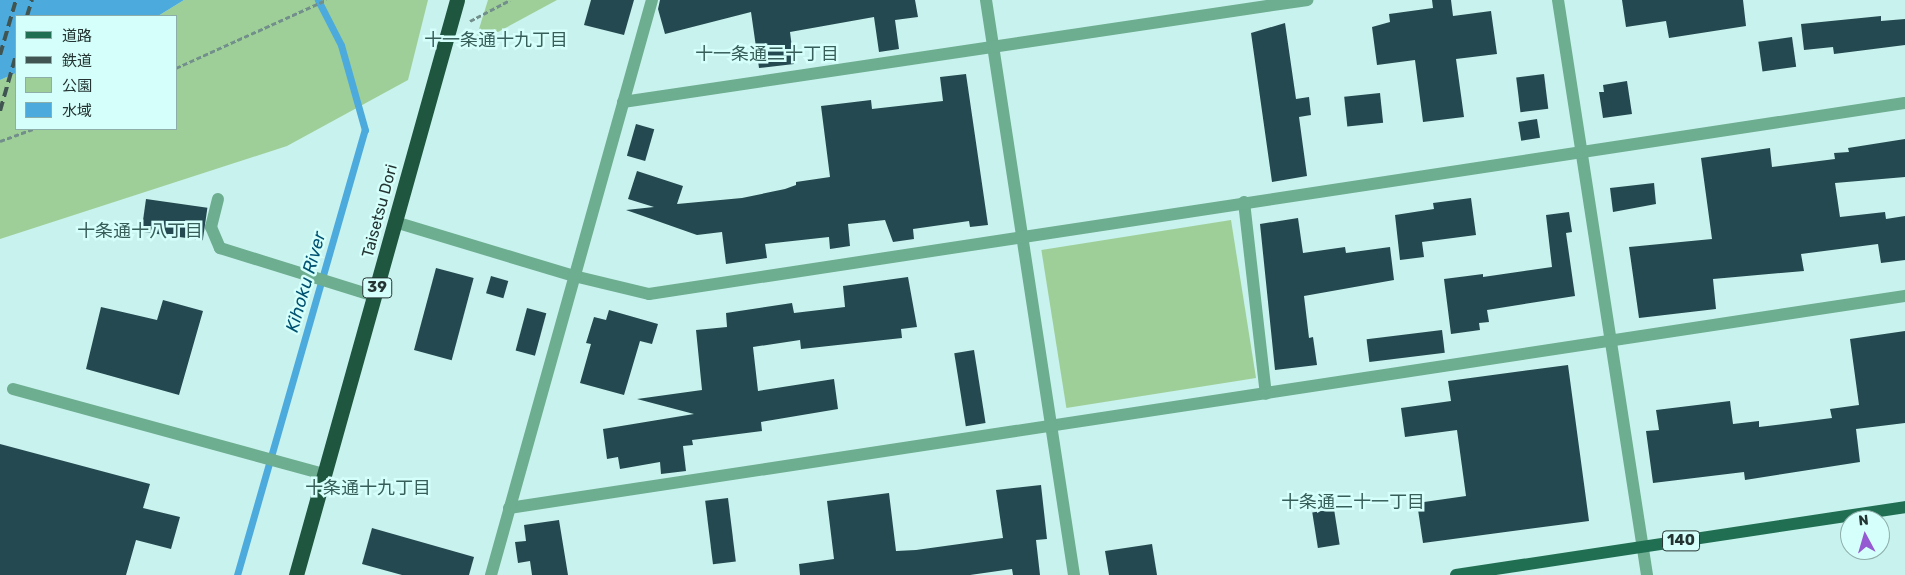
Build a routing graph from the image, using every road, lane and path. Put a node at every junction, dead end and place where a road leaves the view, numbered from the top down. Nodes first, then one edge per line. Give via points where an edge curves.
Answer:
1 (326, 0) edge
2 (457, 0) edge
3 (510, 0) edge
4 (652, 0) edge
5 (986, 0) edge
6 (1307, 0) edge
7 (1558, 0) edge
8 (447, 33) junction
9 (993, 50) junction
10 (178, 67) edge
11 (623, 102) junction
12 (1905, 103) edge
13 (30, 130) edge
14 (0, 141) edge
15 (1581, 152) junction
16 (218, 199) dead end
17 (1244, 202) junction
18 (395, 222) junction
19 (1022, 238) junction
20 (574, 276) junction
21 (374, 296) junction
22 (1905, 296) edge
23 (1610, 342) junction
24 (13, 389) dead end
25 (1266, 394) junction
26 (1052, 425) junction
27 (324, 474) junction
28 (1905, 507) edge
29 (509, 508) junction
30 (1643, 547) junction
31 (296, 575) edge
32 (491, 575) edge
33 (1074, 575) edge
34 (1456, 575) edge
35 (1647, 575) edge

1 - 10 path
2 - 8 highway, Taisetsu Dori / 39
3 - 8 path
4 - 11 street
5 - 9 street
6 - 9 street
7 - 15 street
8 - 18 highway, Taisetsu Dori / 39
9 - 11 street
9 - 19 street
11 - 20 street
12 - 15 street
13 - 14 path
15 - 17 street
15 - 23 street
16 - 21 street via 211,228 220,248
17 - 19 street
17 - 25 street
18 - 20 street
18 - 21 highway, Taisetsu Dori / 39
19 - 20 street via 649,294
19 - 26 street
20 - 29 street
21 - 27 highway, Taisetsu Dori / 39
22 - 23 street
23 - 25 street
23 - 30 street
24 - 27 street via 250,451
25 - 26 street
26 - 29 street
26 - 33 street
27 - 31 highway, Taisetsu Dori / 39
28 - 30 main road, 140
29 - 32 street
30 - 34 main road, 140
30 - 35 street

